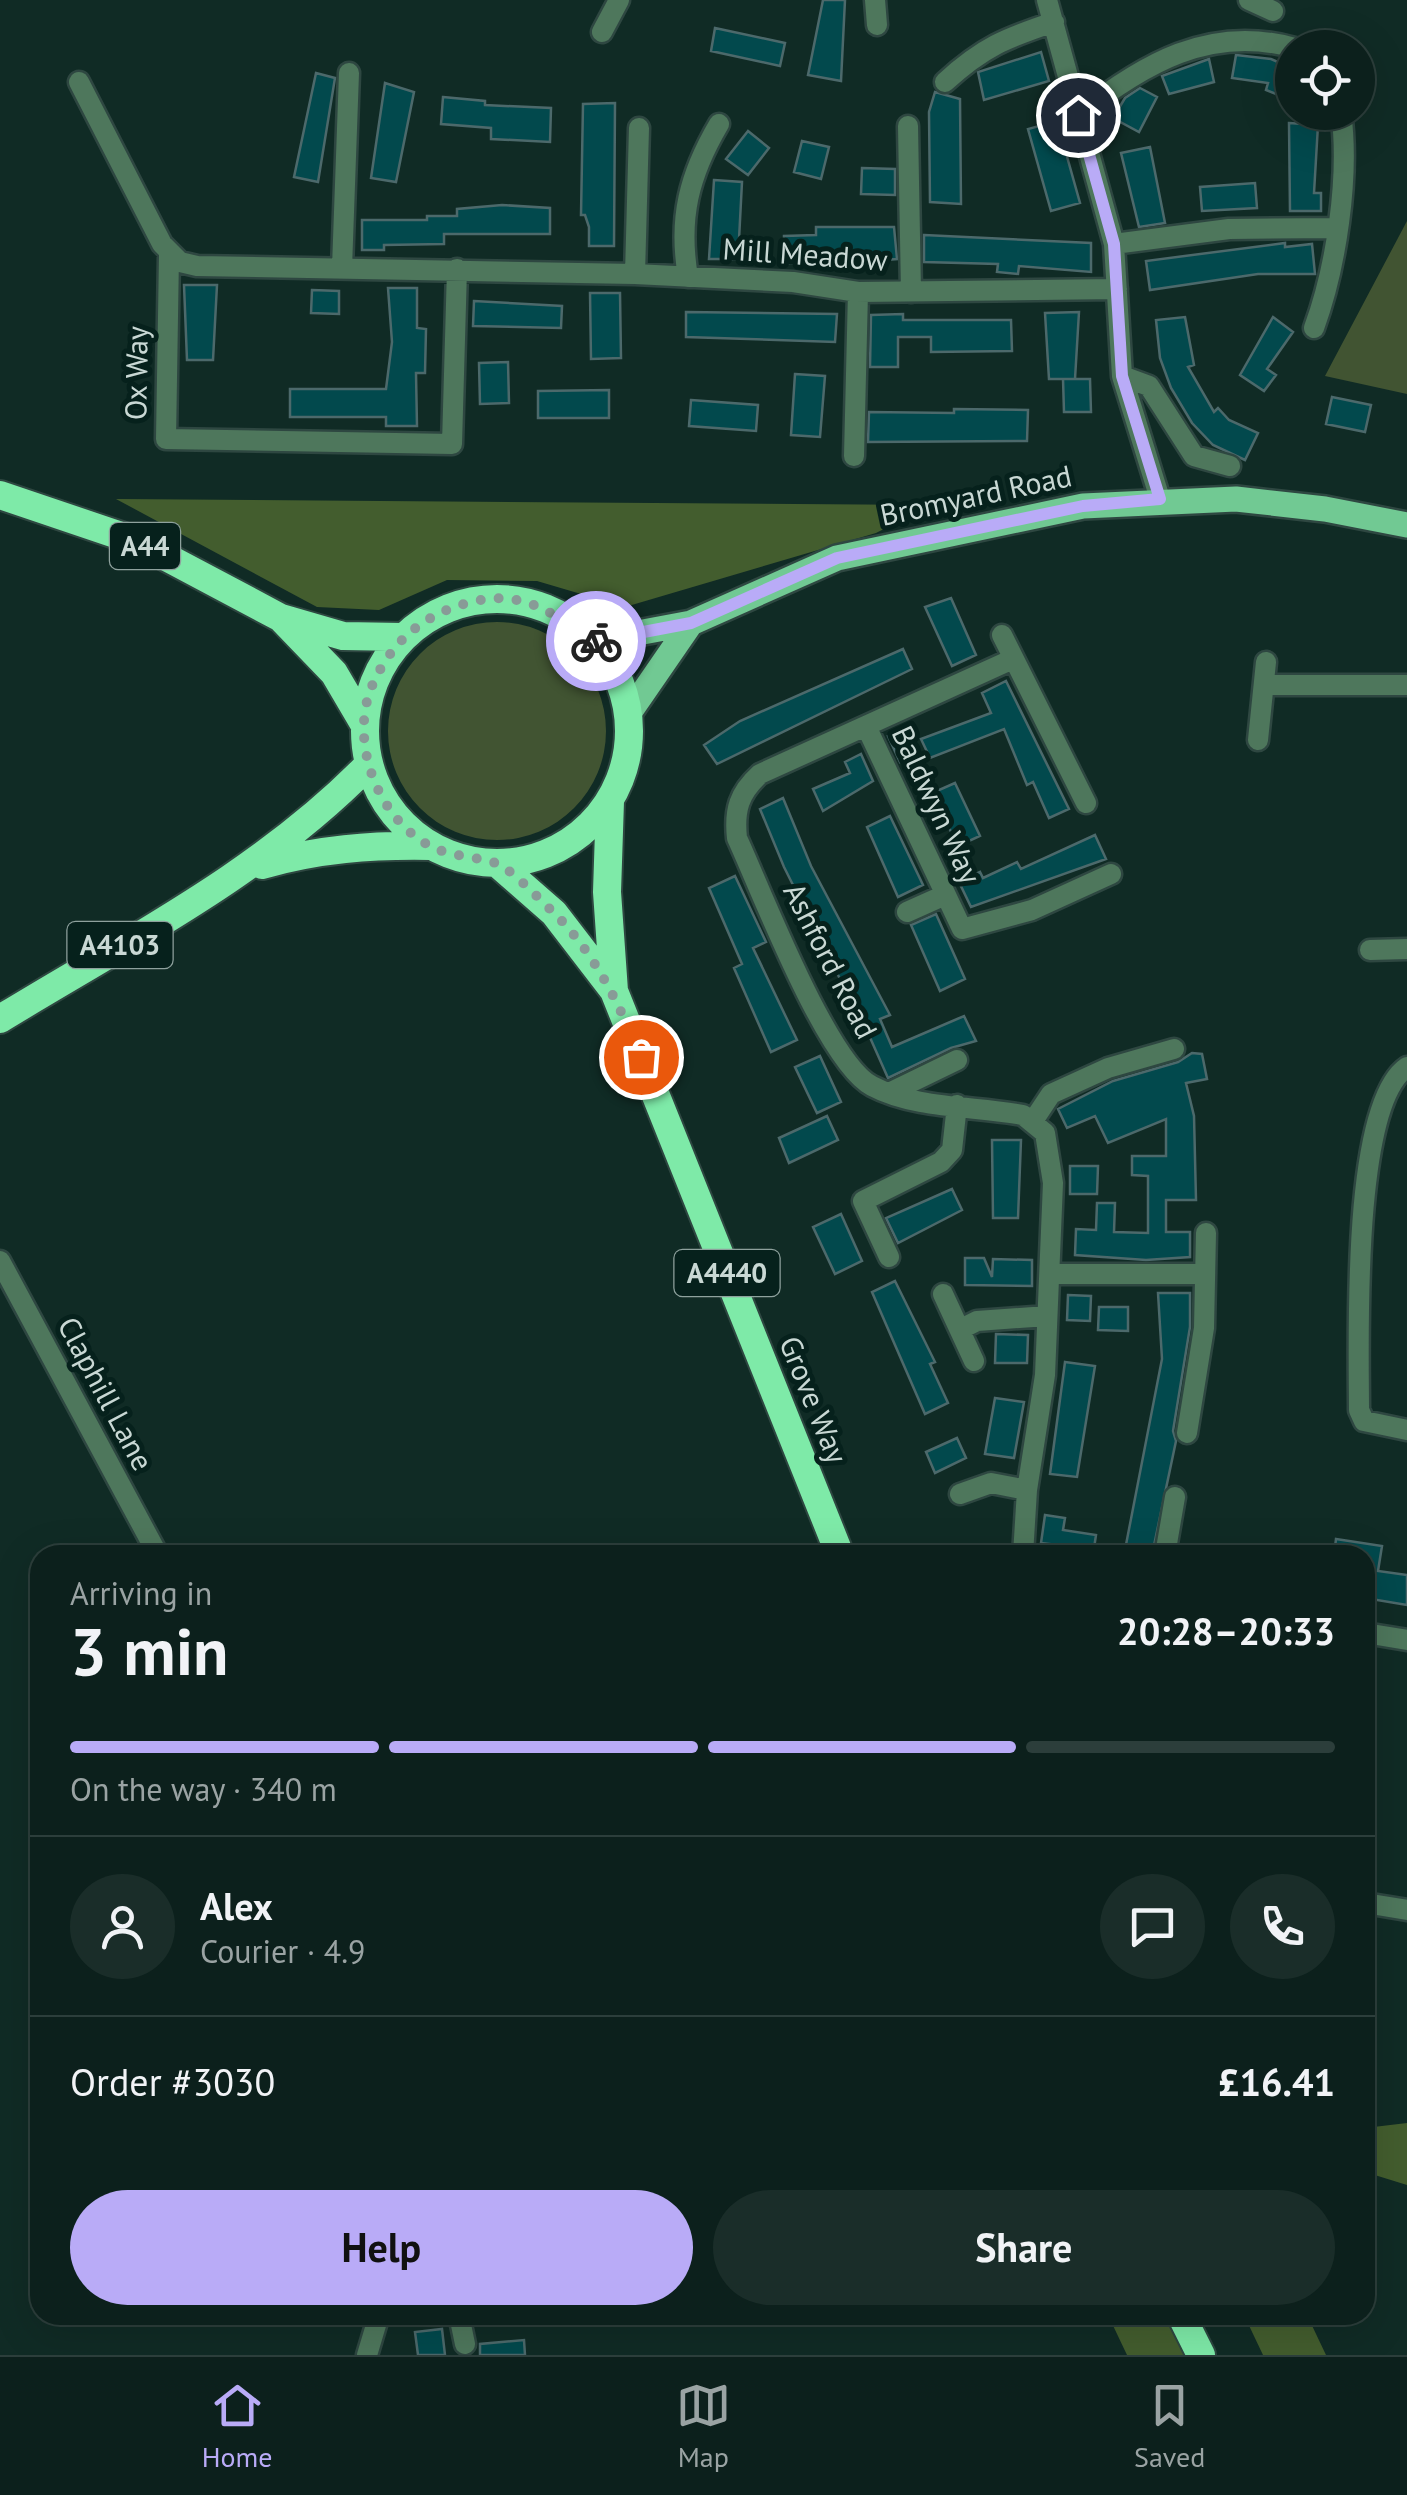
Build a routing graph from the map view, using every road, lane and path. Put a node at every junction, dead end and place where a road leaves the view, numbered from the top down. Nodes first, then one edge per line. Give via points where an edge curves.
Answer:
1 (619, 0) edge
2 (875, 0) edge
3 (1048, 0) edge
4 (1250, 0) edge
5 (1273, 11) dead end
6 (1054, 22) junction
7 (877, 25) dead end
8 (602, 32) dead end
9 (1275, 45) edge
10 (349, 73) dead end
11 (80, 82) dead end
12 (945, 82) dead end
13 (1078, 115) junction
14 (719, 124) dead end
15 (908, 126) dead end
16 (639, 128) dead end
17 (1339, 130) edge
18 (1336, 228) junction
19 (1114, 244) junction
20 (168, 254) junction
21 (342, 268) junction
22 (447, 269) junction
23 (635, 274) junction
24 (688, 276) junction
25 (1116, 288) junction
26 (858, 292) junction
27 (911, 292) junction
28 (1314, 328) dead end
29 (1122, 376) junction
30 (854, 456) dead end
31 (1230, 466) dead end
32 (0, 495) edge
33 (1160, 499) junction
34 (1407, 524) edge
35 (280, 618) junction
36 (691, 623) junction
37 (1002, 635) dead end
38 (403, 637) junction
39 (594, 641) junction
40 (1013, 659) junction
41 (1266, 662) dead end
42 (1265, 685) junction
43 (1407, 685) edge
44 (629, 713) junction
45 (364, 724) junction
46 (866, 726) junction
47 (1258, 740) dead end
48 (368, 765) junction
49 (610, 801) junction
50 (1086, 803) dead end
51 (430, 846) junction
52 (498, 864) junction
53 (241, 871) junction
54 (1111, 874) dead end
55 (945, 894) junction
56 (907, 912) dead end
57 (1407, 938) edge
58 (1407, 949) edge
59 (1370, 950) dead end
60 (614, 990) junction
61 (0, 1019) edge
62 (1174, 1049) dead end
63 (958, 1060) dead end
64 (1407, 1068) edge
65 (889, 1093) junction
66 (957, 1105) junction
67 (1033, 1120) junction
68 (1206, 1232) dead end
69 (889, 1257) dead end
70 (0, 1261) edge
71 (1052, 1274) junction
72 (1205, 1274) junction
73 (943, 1294) dead end
74 (1047, 1316) junction
75 (961, 1328) junction
76 (974, 1361) dead end
77 (1407, 1430) edge
78 (1186, 1433) dead end
79 (1028, 1490) junction
80 (960, 1494) dead end
81 (1175, 1497) dead end
82 (153, 1545) edge
83 (836, 1545) edge
84 (1024, 1545) edge
85 (1167, 1545) edge
86 (1375, 1635) edge
87 (1407, 1640) edge
88 (1375, 1905) edge
89 (1407, 1910) edge
90 (376, 2325) edge
91 (461, 2325) edge
92 (1186, 2325) edge
93 (466, 2344) dead end
94 (367, 2355) edge
95 (1202, 2355) edge

1 - 8 street
2 - 7 street
3 - 6 street
4 - 5 street
6 - 12 street via 982,49
6 - 13 street
9 - 13 street via 1232,39 1183,50 1123,80
10 - 21 street
11 - 20 street, Ox Way
13 - 19 street
14 - 24 street via 686,196
15 - 27 street
16 - 23 street
17 - 18 street
18 - 19 street via 1229,229
18 - 28 street via 1329,289
19 - 25 street
20 - 21 street via 197,266
20 - 22 street, Ox Way via 166,439 452,444
21 - 22 street
22 - 23 street
23 - 24 street, Mill Meadow
24 - 26 street, Mill Meadow
25 - 27 street, Mill Meadow
25 - 29 street
26 - 27 street, Mill Meadow
26 - 30 street
29 - 31 street via 1149,386 1194,456
29 - 33 street
32 - 35 highway, A44 via 136,541
33 - 34 main road, Bromyard Road via 1325,508
33 - 36 main road, Bromyard Road via 1083,506 837,558
35 - 38 highway, A44 via 343,636
35 - 45 highway, A44 via 334,673
36 - 39 main road, Bromyard Road
36 - 44 main road
37 - 40 street
38 - 39 highway via 450,608 520,600 561,614
38 - 45 highway via 382,662
39 - 44 highway via 611,662
40 - 46 street, Ashford Road
40 - 50 street
41 - 42 street
42 - 43 street
42 - 47 street
44 - 49 highway via 627,758
45 - 48 highway
46 - 55 street, Baldwyn Way
46 - 65 street, Ashford Road via 760,774 746,787 736,838 831,1040 867,1084
48 - 51 highway via 381,797
48 - 53 highway, A4103
49 - 52 highway via 562,847
49 - 60 highway, Grove Way / A4440
51 - 52 highway via 463,860
51 - 53 highway, A4103 via 363,845
52 - 60 highway, Grove Way / A4440 via 554,913
53 - 61 highway, A4103
54 - 55 street, Baldwyn Way via 1032,910 962,928
55 - 56 street
57 - 58 street
58 - 59 street
60 - 83 highway, Grove Way / A4440
62 - 67 street via 1051,1094
63 - 65 street
64 - 77 street via 1396,1075 1380,1108 1358,1250 1358,1410 1364,1421
65 - 66 street, Ashford Road
66 - 67 street, Ashford Road
66 - 69 street via 952,1150 863,1201
67 - 71 street via 1045,1133 1052,1164
68 - 72 street
70 - 82 street, Claphill Lane
71 - 72 street
71 - 74 street
72 - 78 street via 1201,1360
73 - 75 street
74 - 75 street
74 - 79 street
75 - 76 street
79 - 80 street via 990,1483
79 - 84 street
81 - 85 street
86 - 87 street
88 - 89 street
90 - 94 street
91 - 93 street
92 - 95 highway

